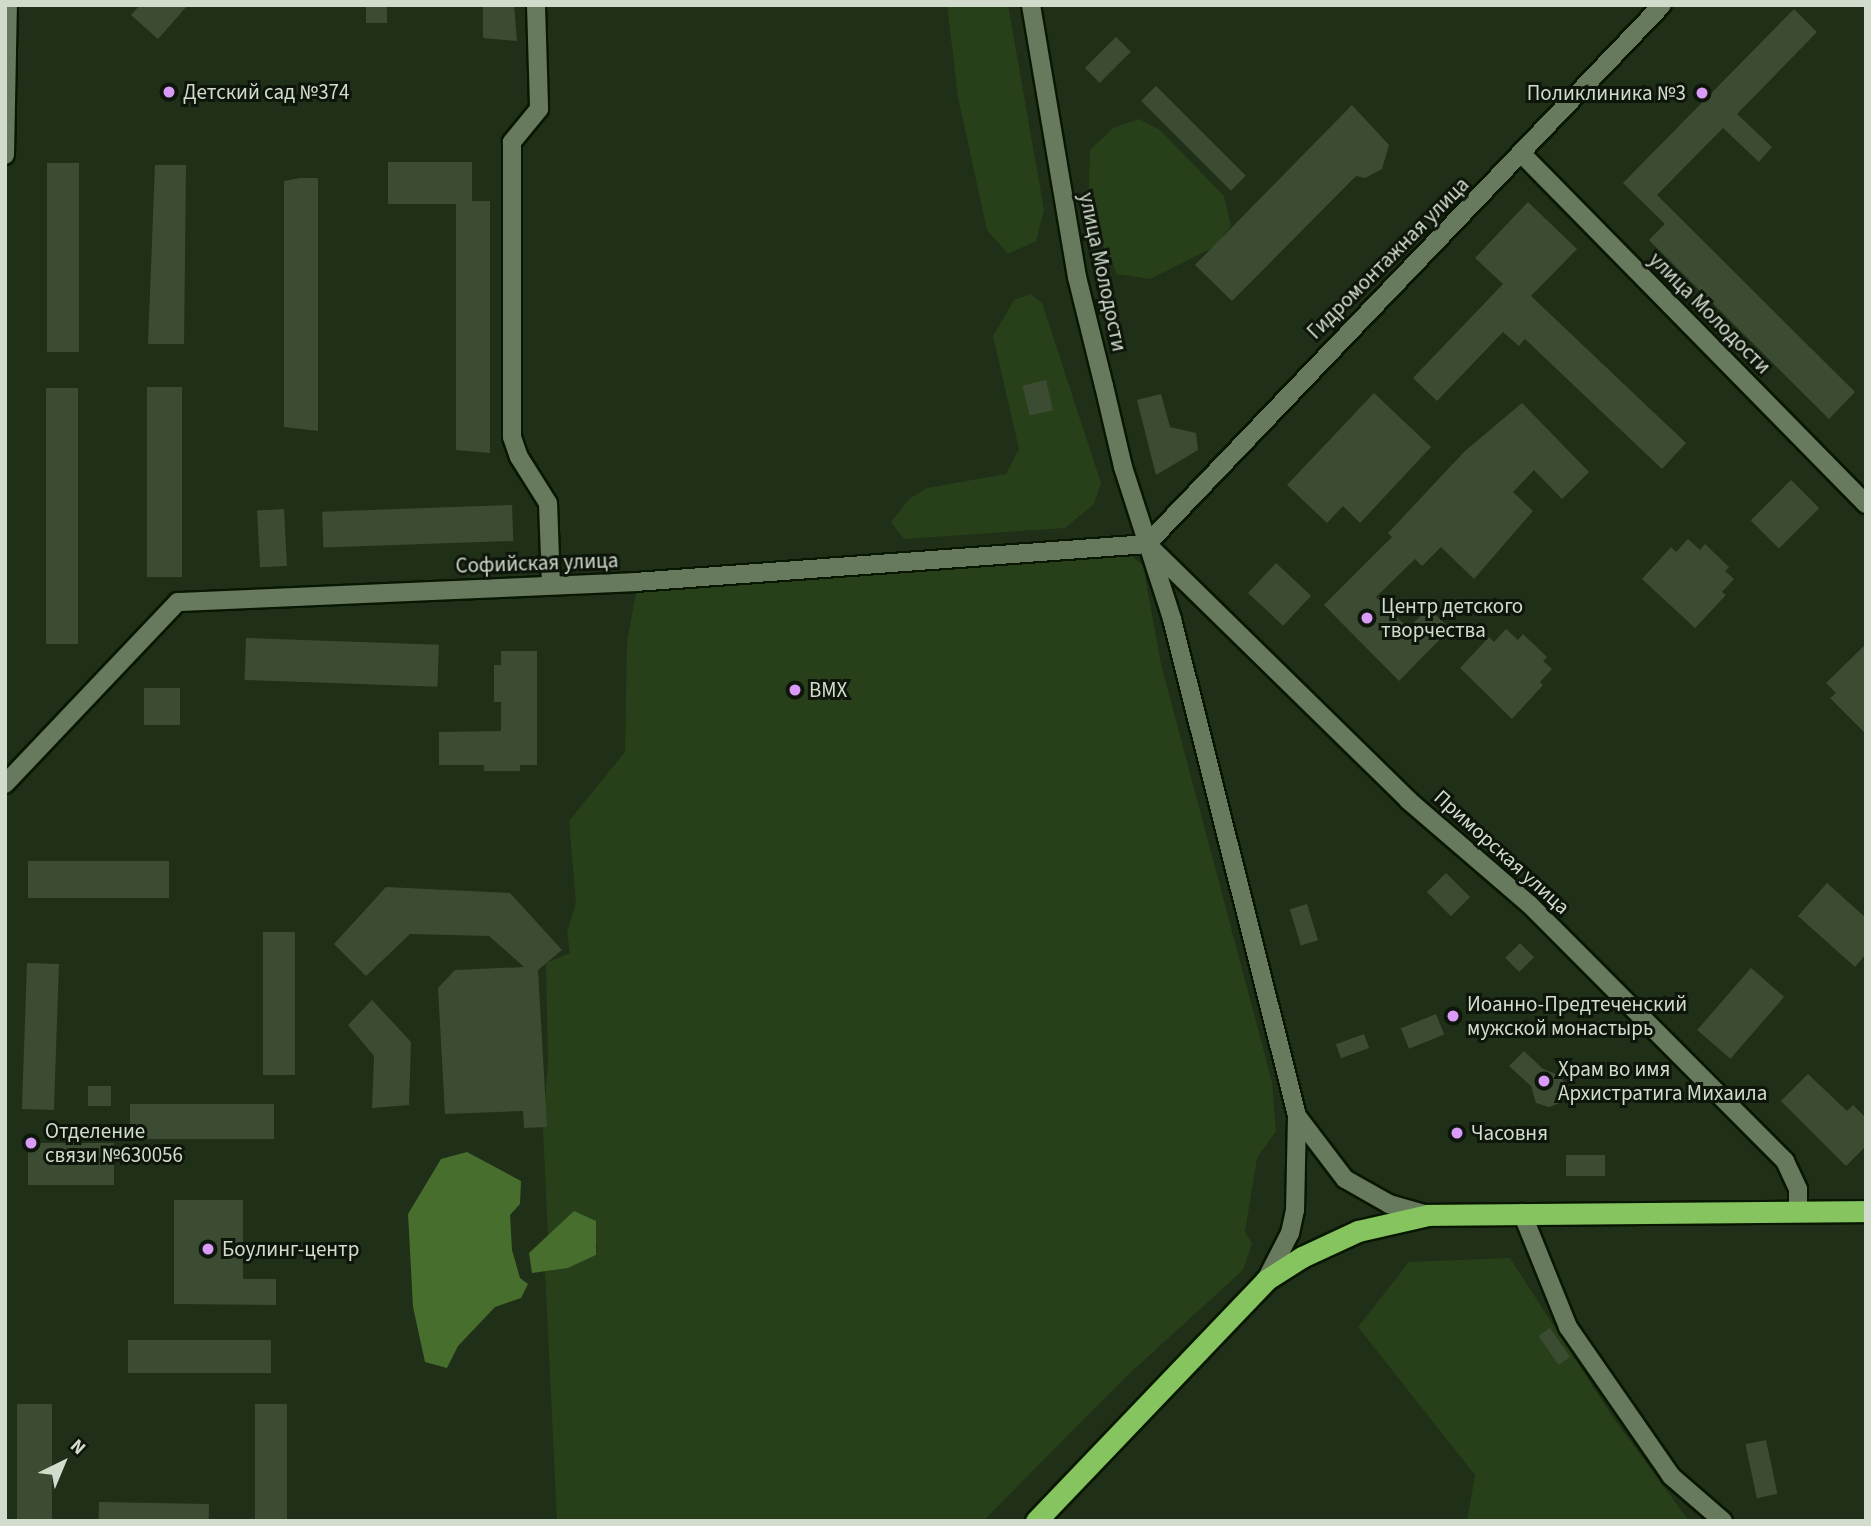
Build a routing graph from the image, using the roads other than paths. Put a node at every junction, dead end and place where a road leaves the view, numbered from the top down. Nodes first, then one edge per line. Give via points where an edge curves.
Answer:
1 (8, 5) edge
2 (536, 5) edge
3 (1031, 5) edge
4 (1662, 5) edge
5 (1522, 154) junction
6 (5, 155) edge
7 (1866, 504) edge
8 (1147, 544) junction
9 (551, 584) junction
10 (5, 784) edge
11 (1297, 1116) junction
12 (1798, 1210) junction
13 (1866, 1211) edge
14 (1522, 1213) junction
15 (1428, 1214) junction
16 (1266, 1280) junction
17 (1036, 1521) edge
18 (1723, 1521) edge

1 - 6 street
2 - 9 street via 539,109 512,142 512,437 548,503
3 - 8 street, улица Молодости via 1077,276 1123,467
4 - 5 street, Гидромонтажная улица
5 - 7 street, улица Молодости
5 - 8 street, Гидромонтажная улица
8 - 9 street, Софийская улица
8 - 11 street, улица Молодости via 1172,619
8 - 12 street, Приморская улица via 1408,800 1529,904 1724,1098 1785,1161 1798,1189
9 - 10 street, Софийская улица via 178,602
11 - 15 street via 1345,1179 1389,1203
11 - 16 street via 1290,1233
12 - 13 highway
12 - 14 highway
14 - 15 highway
14 - 18 street via 1568,1327 1671,1476
15 - 16 highway via 1358,1231 1301,1257
16 - 17 highway

